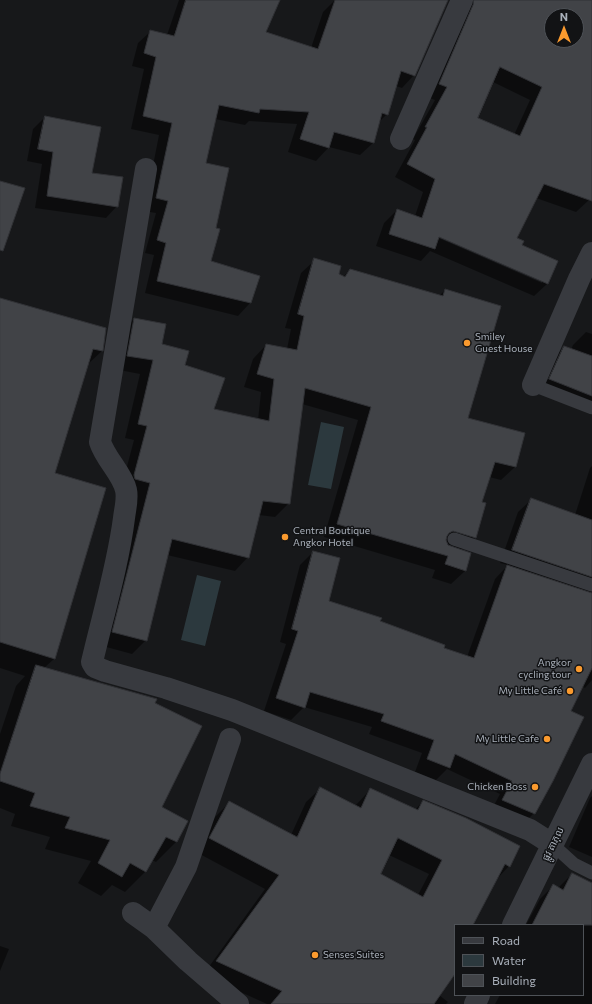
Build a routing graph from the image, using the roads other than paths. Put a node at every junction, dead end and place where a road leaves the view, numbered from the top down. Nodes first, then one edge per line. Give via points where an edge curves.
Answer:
1 (462, 0) edge
2 (401, 139) dead end
3 (146, 169) dead end
4 (592, 253) edge
5 (533, 385) joint
6 (592, 408) edge
7 (454, 539) dead end
8 (592, 585) edge
9 (230, 739) dead end
10 (592, 764) edge
11 (552, 844) junction
12 (592, 874) edge
13 (133, 914) dead end
14 (513, 924) edge
15 (154, 928) junction
16 (238, 1004) edge

1 - 2 street
3 - 11 street via 100,442 103,452 117,471 126,490 127,499 120,544 92,662 95,667 232,710 530,830
4 - 5 street
5 - 6 lane
7 - 8 lane
9 - 15 street via 186,867
10 - 11 street, ផ្លូវ តាភុល
11 - 12 lane via 574,864
11 - 14 street, ផ្លូវ តាភុល
13 - 15 street
15 - 16 street

